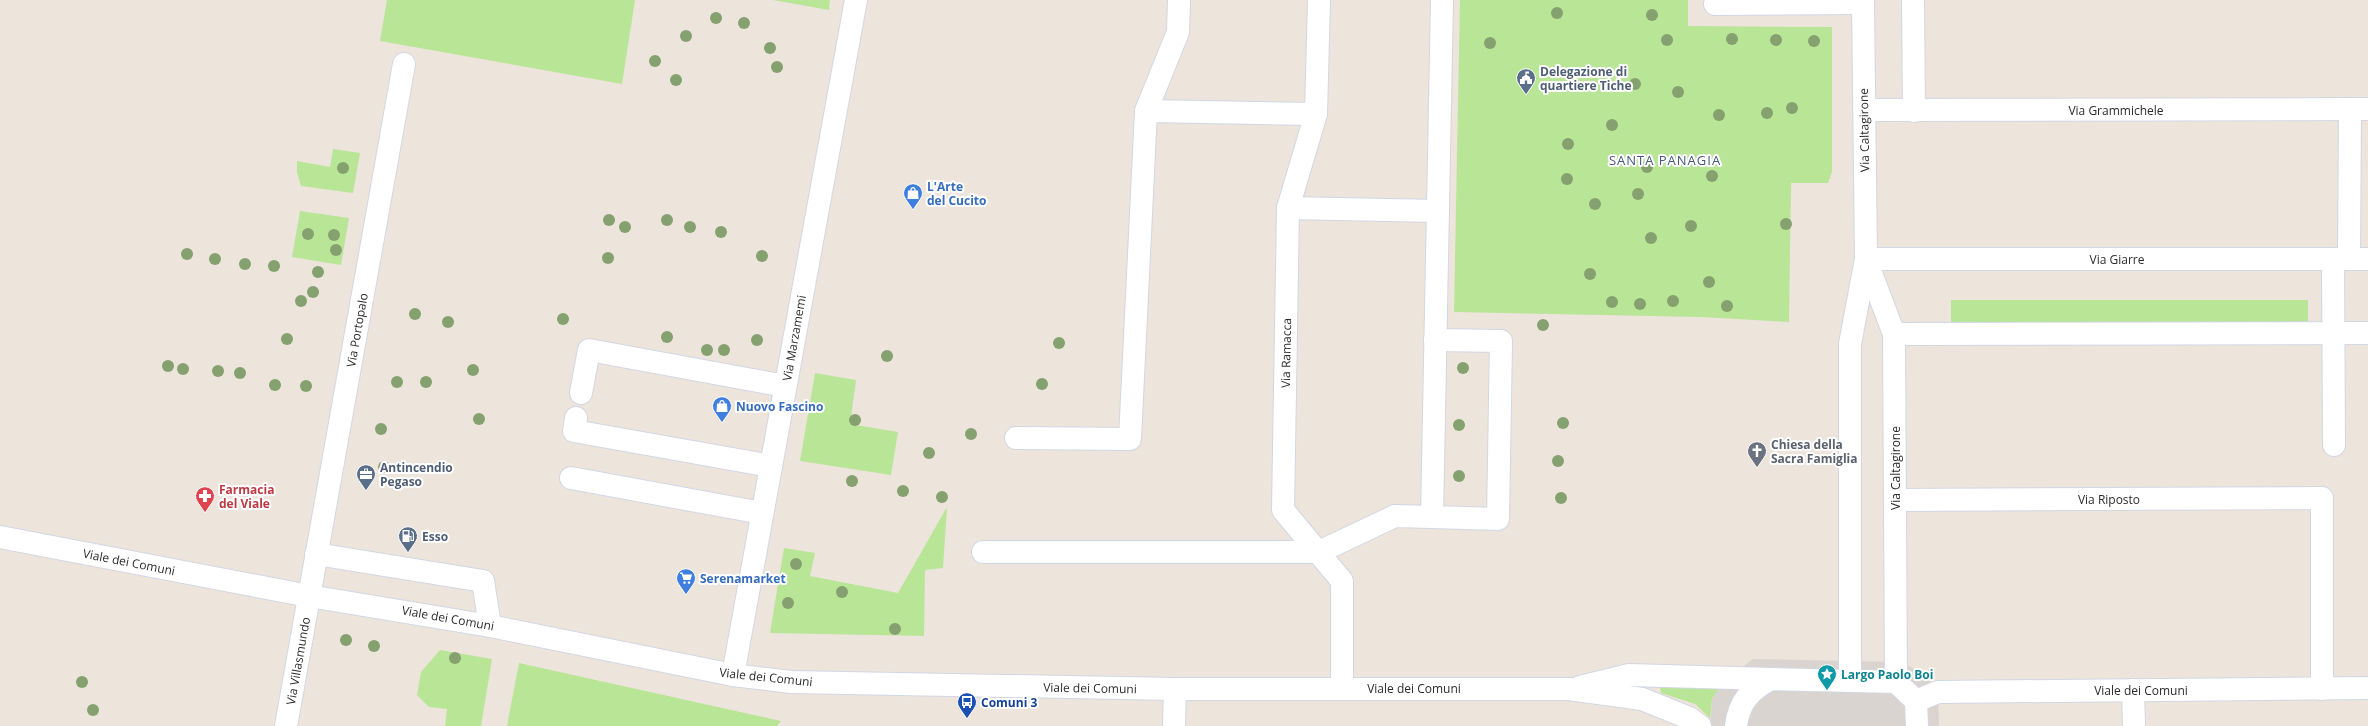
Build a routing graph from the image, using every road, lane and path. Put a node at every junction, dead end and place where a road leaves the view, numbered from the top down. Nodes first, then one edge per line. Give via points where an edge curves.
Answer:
1 (856, 0) edge
2 (1179, 0) edge
3 (1319, 0) edge
4 (1442, 0) edge
5 (1913, 0) edge
6 (1863, 1) edge
7 (1715, 4) dead end
8 (404, 64) dead end
9 (2359, 109) edge
10 (1864, 110) junction
11 (1146, 111) junction
12 (1914, 111) junction
13 (1316, 114) junction
14 (1288, 208) junction
15 (1438, 211) junction
16 (1866, 259) junction
17 (2350, 259) edge
18 (2333, 333) junction
19 (2368, 333) edge
20 (1894, 334) junction
21 (1435, 340) junction
22 (785, 386) junction
23 (581, 393) dead end
24 (576, 418) dead end
25 (1016, 438) dead end
26 (2334, 445) dead end
27 (771, 466) junction
28 (571, 478) dead end
29 (1895, 500) junction
30 (762, 514) junction
31 (1432, 517) junction
32 (0, 537) edge
33 (983, 552) dead end
34 (1319, 552) junction
35 (316, 554) junction
36 (309, 596) junction
37 (490, 626) junction
38 (733, 675) junction
39 (1771, 678) junction
40 (1850, 680) junction
41 (1896, 682) junction
42 (1342, 688) junction
43 (2368, 688) edge
44 (1175, 689) junction
45 (1569, 689) junction
46 (2322, 689) junction
47 (2133, 690) junction
48 (1916, 701) junction
49 (286, 726) edge
50 (1174, 726) edge
51 (1700, 726) edge
52 (1736, 726) edge
53 (1916, 726) edge
54 (2134, 726) edge

1 - 22 street, Via Marzamemi
2 - 11 street via 1178,32
3 - 13 street, Via Ramacca
4 - 15 street
5 - 12 street
6 - 7 street
6 - 10 street, Via Caltagirone
8 - 35 street, Via Portopalo
9 - 12 street, Via Grammichele
9 - 17 street
10 - 12 street, Via Grammichele
10 - 16 street, Via Caltagirone
11 - 13 street
11 - 25 street via 1130,439
13 - 14 street, Via Ramacca
14 - 15 street
14 - 34 street, Via Ramacca via 1283,510
15 - 21 street
16 - 17 street, Via Giarre
16 - 20 street, Via Caltagirone
16 - 40 street, Via Caltagirone via 1850,344
17 - 18 street
18 - 19 street
18 - 20 street
18 - 26 street
20 - 29 street, Via Caltagirone
21 - 31 street
21 - 31 street via 1502,341 1498,519
22 - 23 street via 588,350
22 - 27 street, Via Marzamemi
24 - 27 street via 574,430
27 - 30 street, Via Marzamemi
28 - 30 street
29 - 41 street, Via Caltagirone
29 - 46 street, Via Riposto via 2322,498
30 - 38 street, Via Marzamemi
31 - 34 street via 1395,516
32 - 36 street, Viale dei Comuni
33 - 34 street
34 - 42 street, Via Ramacca via 1342,581
35 - 36 street, Via Portopalo
35 - 37 street via 483,581
36 - 37 street, Viale dei Comuni
36 - 49 street, Via Villasmundo
37 - 38 street, Viale dei Comuni
38 - 44 street, Viale dei Comuni via 791,682
39 - 40 street
39 - 45 street via 1629,674
39 - 52 street via 1754,689 1738,711
40 - 41 street
41 - 48 street
42 - 44 street, Viale dei Comuni
42 - 45 street, Viale dei Comuni
43 - 46 street, Viale dei Comuni
44 - 50 street
45 - 51 street via 1642,699 1689,718
46 - 47 street, Viale dei Comuni
47 - 48 street, Viale dei Comuni via 1938,692
47 - 54 street
48 - 53 street

